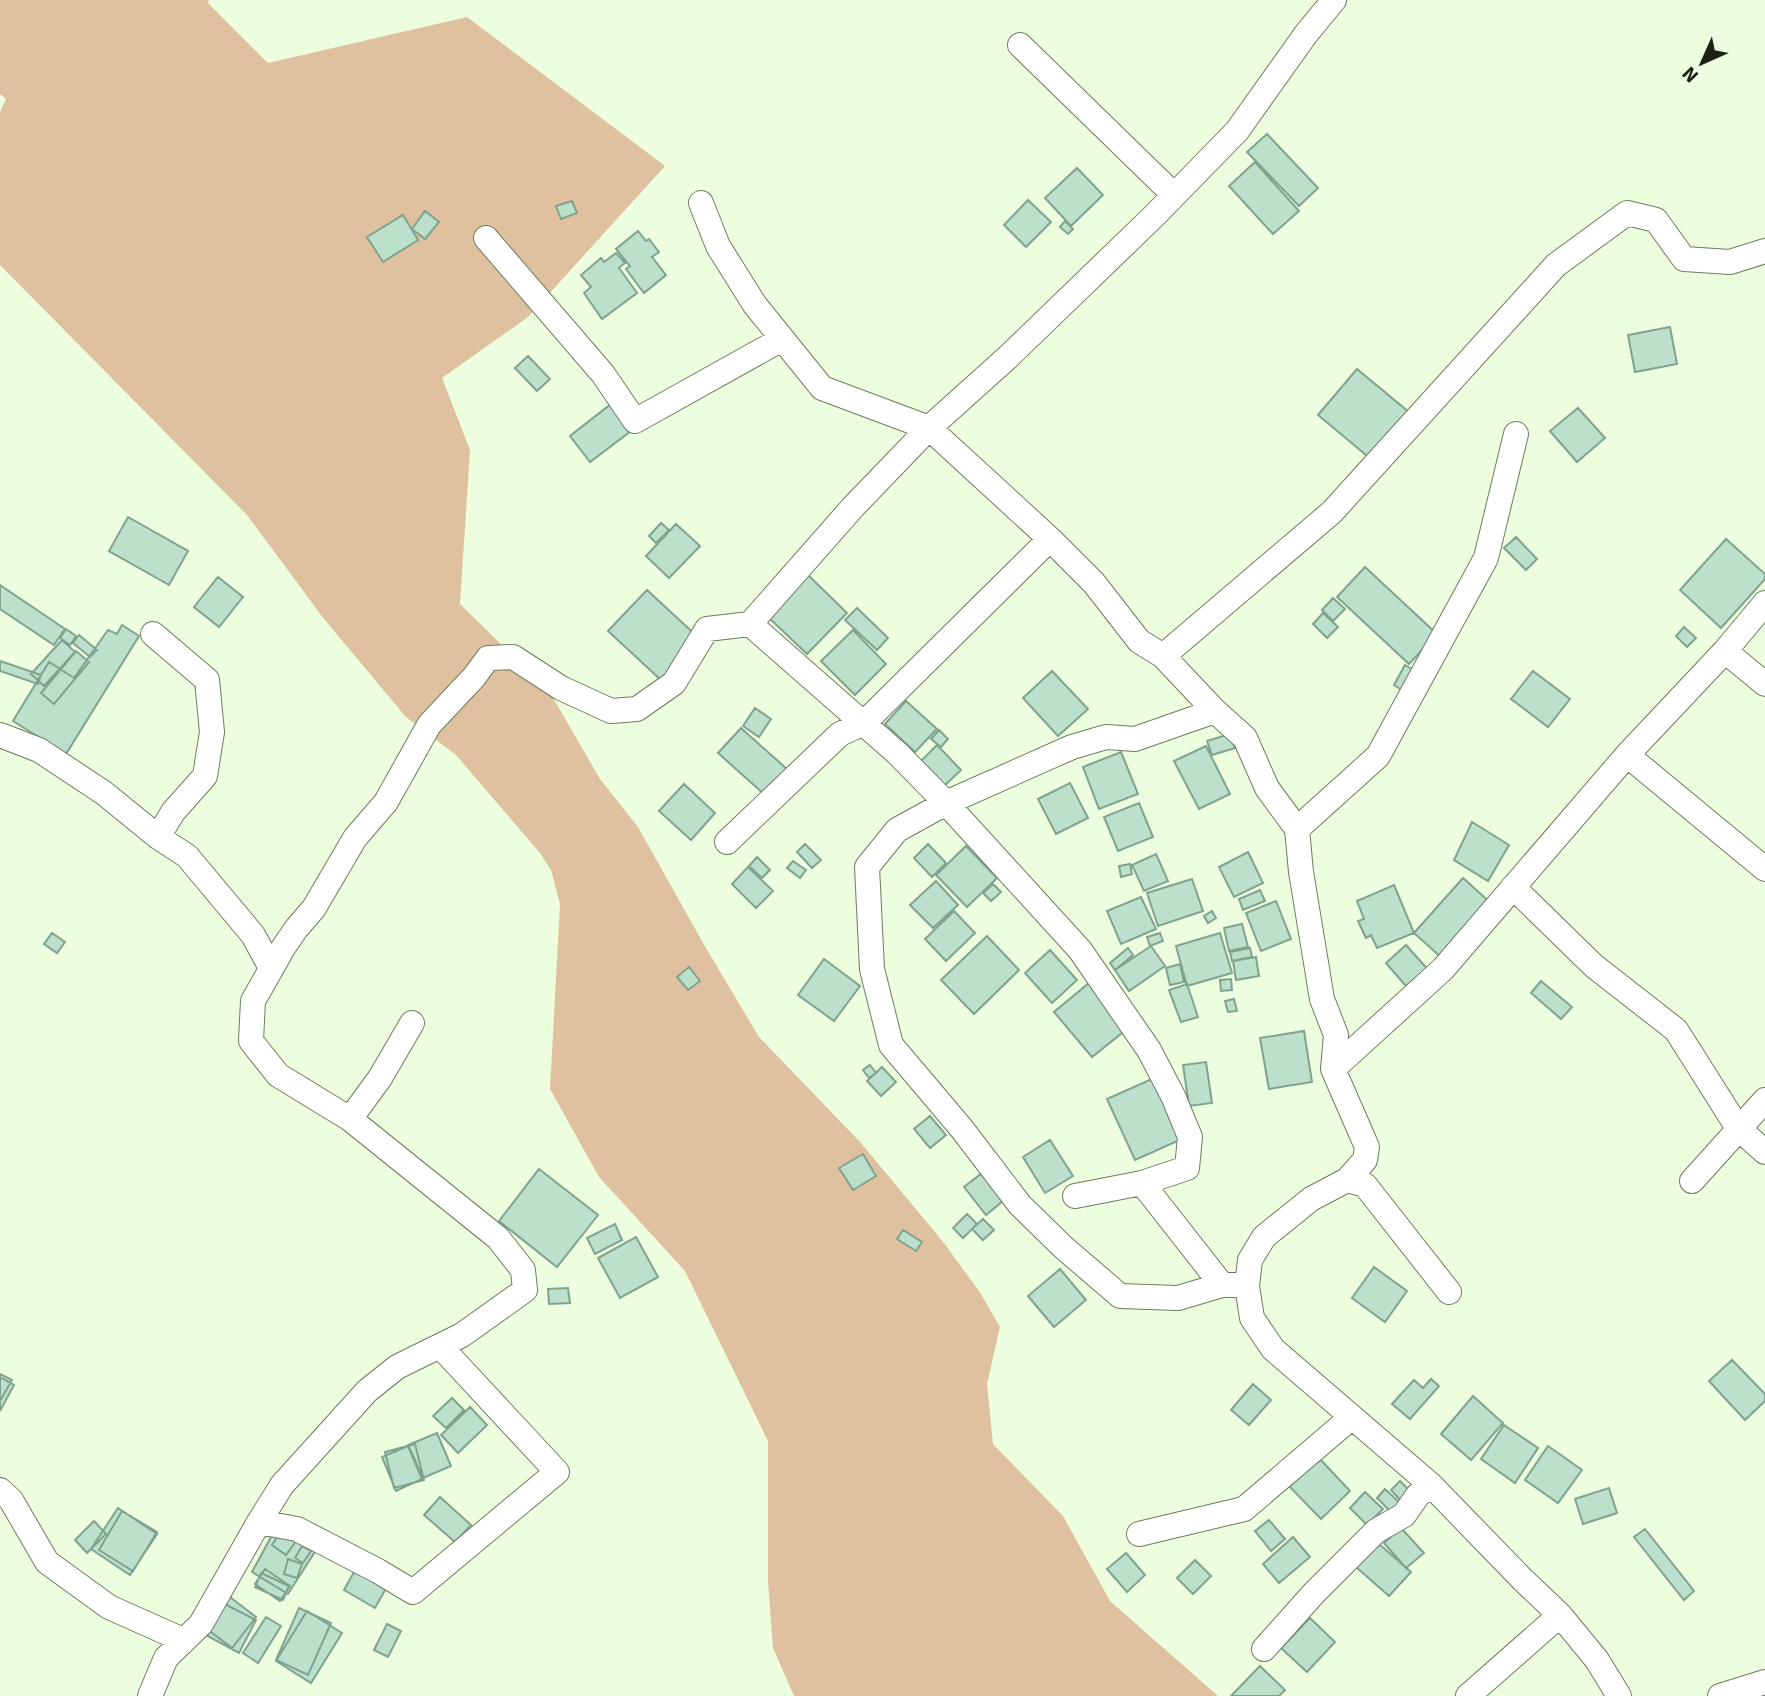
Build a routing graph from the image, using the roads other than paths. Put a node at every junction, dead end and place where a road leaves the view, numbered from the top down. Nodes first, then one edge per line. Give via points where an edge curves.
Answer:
1 (1334, 0) edge
2 (1020, 45) dead end
3 (1174, 195) junction
4 (701, 203) dead end
5 (485, 239) dead end
6 (1765, 251) edge
7 (782, 339) junction
8 (929, 428) junction
9 (1516, 434) dead end
10 (1050, 539) junction
11 (1765, 603) edge
12 (750, 624) junction
13 (153, 634) dead end
14 (1725, 651) junction
15 (1163, 656) junction
16 (1765, 684) edge
17 (1215, 711) junction
18 (864, 723) junction
19 (0, 734) edge
20 (1627, 755) junction
21 (946, 803) junction
22 (1297, 829) junction
23 (158, 837) junction
24 (727, 842) dead end
25 (1765, 869) edge
26 (1513, 887) junction
27 (296, 929) junction
28 (253, 935) junction
29 (271, 968) junction
30 (412, 1023) dead end
31 (1333, 1069) junction
32 (1765, 1100) edge
33 (350, 1119) junction
34 (1738, 1129) junction
35 (1765, 1152) edge
36 (1347, 1180) junction
37 (1692, 1181) dead end
38 (1142, 1183) junction
39 (1075, 1196) dead end
40 (1235, 1285) junction
41 (1449, 1293) dead end
42 (440, 1346) junction
43 (1352, 1417) junction
44 (1431, 1485) junction
45 (0, 1490) edge
46 (258, 1522) junction
47 (1139, 1534) dead end
48 (1560, 1615) junction
49 (183, 1640) junction
50 (1264, 1649) dead end
51 (1765, 1682) edge
52 (150, 1696) edge
53 (1468, 1696) edge
54 (1619, 1696) edge
55 (1720, 1696) edge

1 - 3 street via 1237,131
2 - 3 street
3 - 8 street
4 - 7 street via 718,246 755,306
5 - 7 street via 603,374 635,421
6 - 15 street via 1730,262 1684,259 1656,220 1627,213 1556,265 1332,512
7 - 8 street via 822,388
8 - 10 street
8 - 12 street
9 - 22 street via 1486,558 1378,756
10 - 15 street via 1094,583 1139,640
10 - 18 street
11 - 14 street
12 - 18 street
12 - 27 street via 707,629 674,683 637,709 611,711 561,688 513,657 488,659 429,725 386,802 355,838 314,908
13 - 23 street via 207,680 212,732 205,776
14 - 16 street
14 - 20 street
15 - 17 street
17 - 21 street via 1135,739 1106,737 1072,747
17 - 22 street via 1245,738 1267,788
18 - 21 street
18 - 24 street via 840,734
19 - 23 street via 39,750 104,793
20 - 25 street
20 - 26 street
21 - 38 street via 1080,950 1149,1050 1173,1096 1190,1137 1186,1168
21 - 40 street via 897,830 867,867 872,969 891,1045 1020,1205 1120,1296 1178,1298
22 - 31 street via 1322,999 1336,1035
23 - 28 street via 187,856
26 - 31 street via 1443,969
26 - 34 street via 1594,966 1676,1030
27 - 28 street
27 - 29 street
28 - 29 street
29 - 33 street via 253,1002 251,1041 278,1075
30 - 33 street via 380,1079
31 - 36 street via 1367,1147 1365,1160
32 - 34 street
33 - 42 street via 498,1238 523,1270 525,1290
34 - 35 street
34 - 37 street
36 - 40 street via 1311,1199 1264,1237
36 - 41 street via 1365,1185
38 - 39 street
38 - 40 street
40 - 43 street via 1273,1349
42 - 46 street via 397,1367 367,1391 282,1485
42 - 46 street via 557,1472 413,1592 297,1529
43 - 44 street
43 - 47 street via 1244,1509
44 - 48 street
44 - 50 street via 1404,1515 1376,1531
45 - 49 street via 11,1500 47,1562 110,1607
46 - 49 street via 201,1624
48 - 53 street
48 - 54 street
49 - 52 street via 166,1658
51 - 55 street

